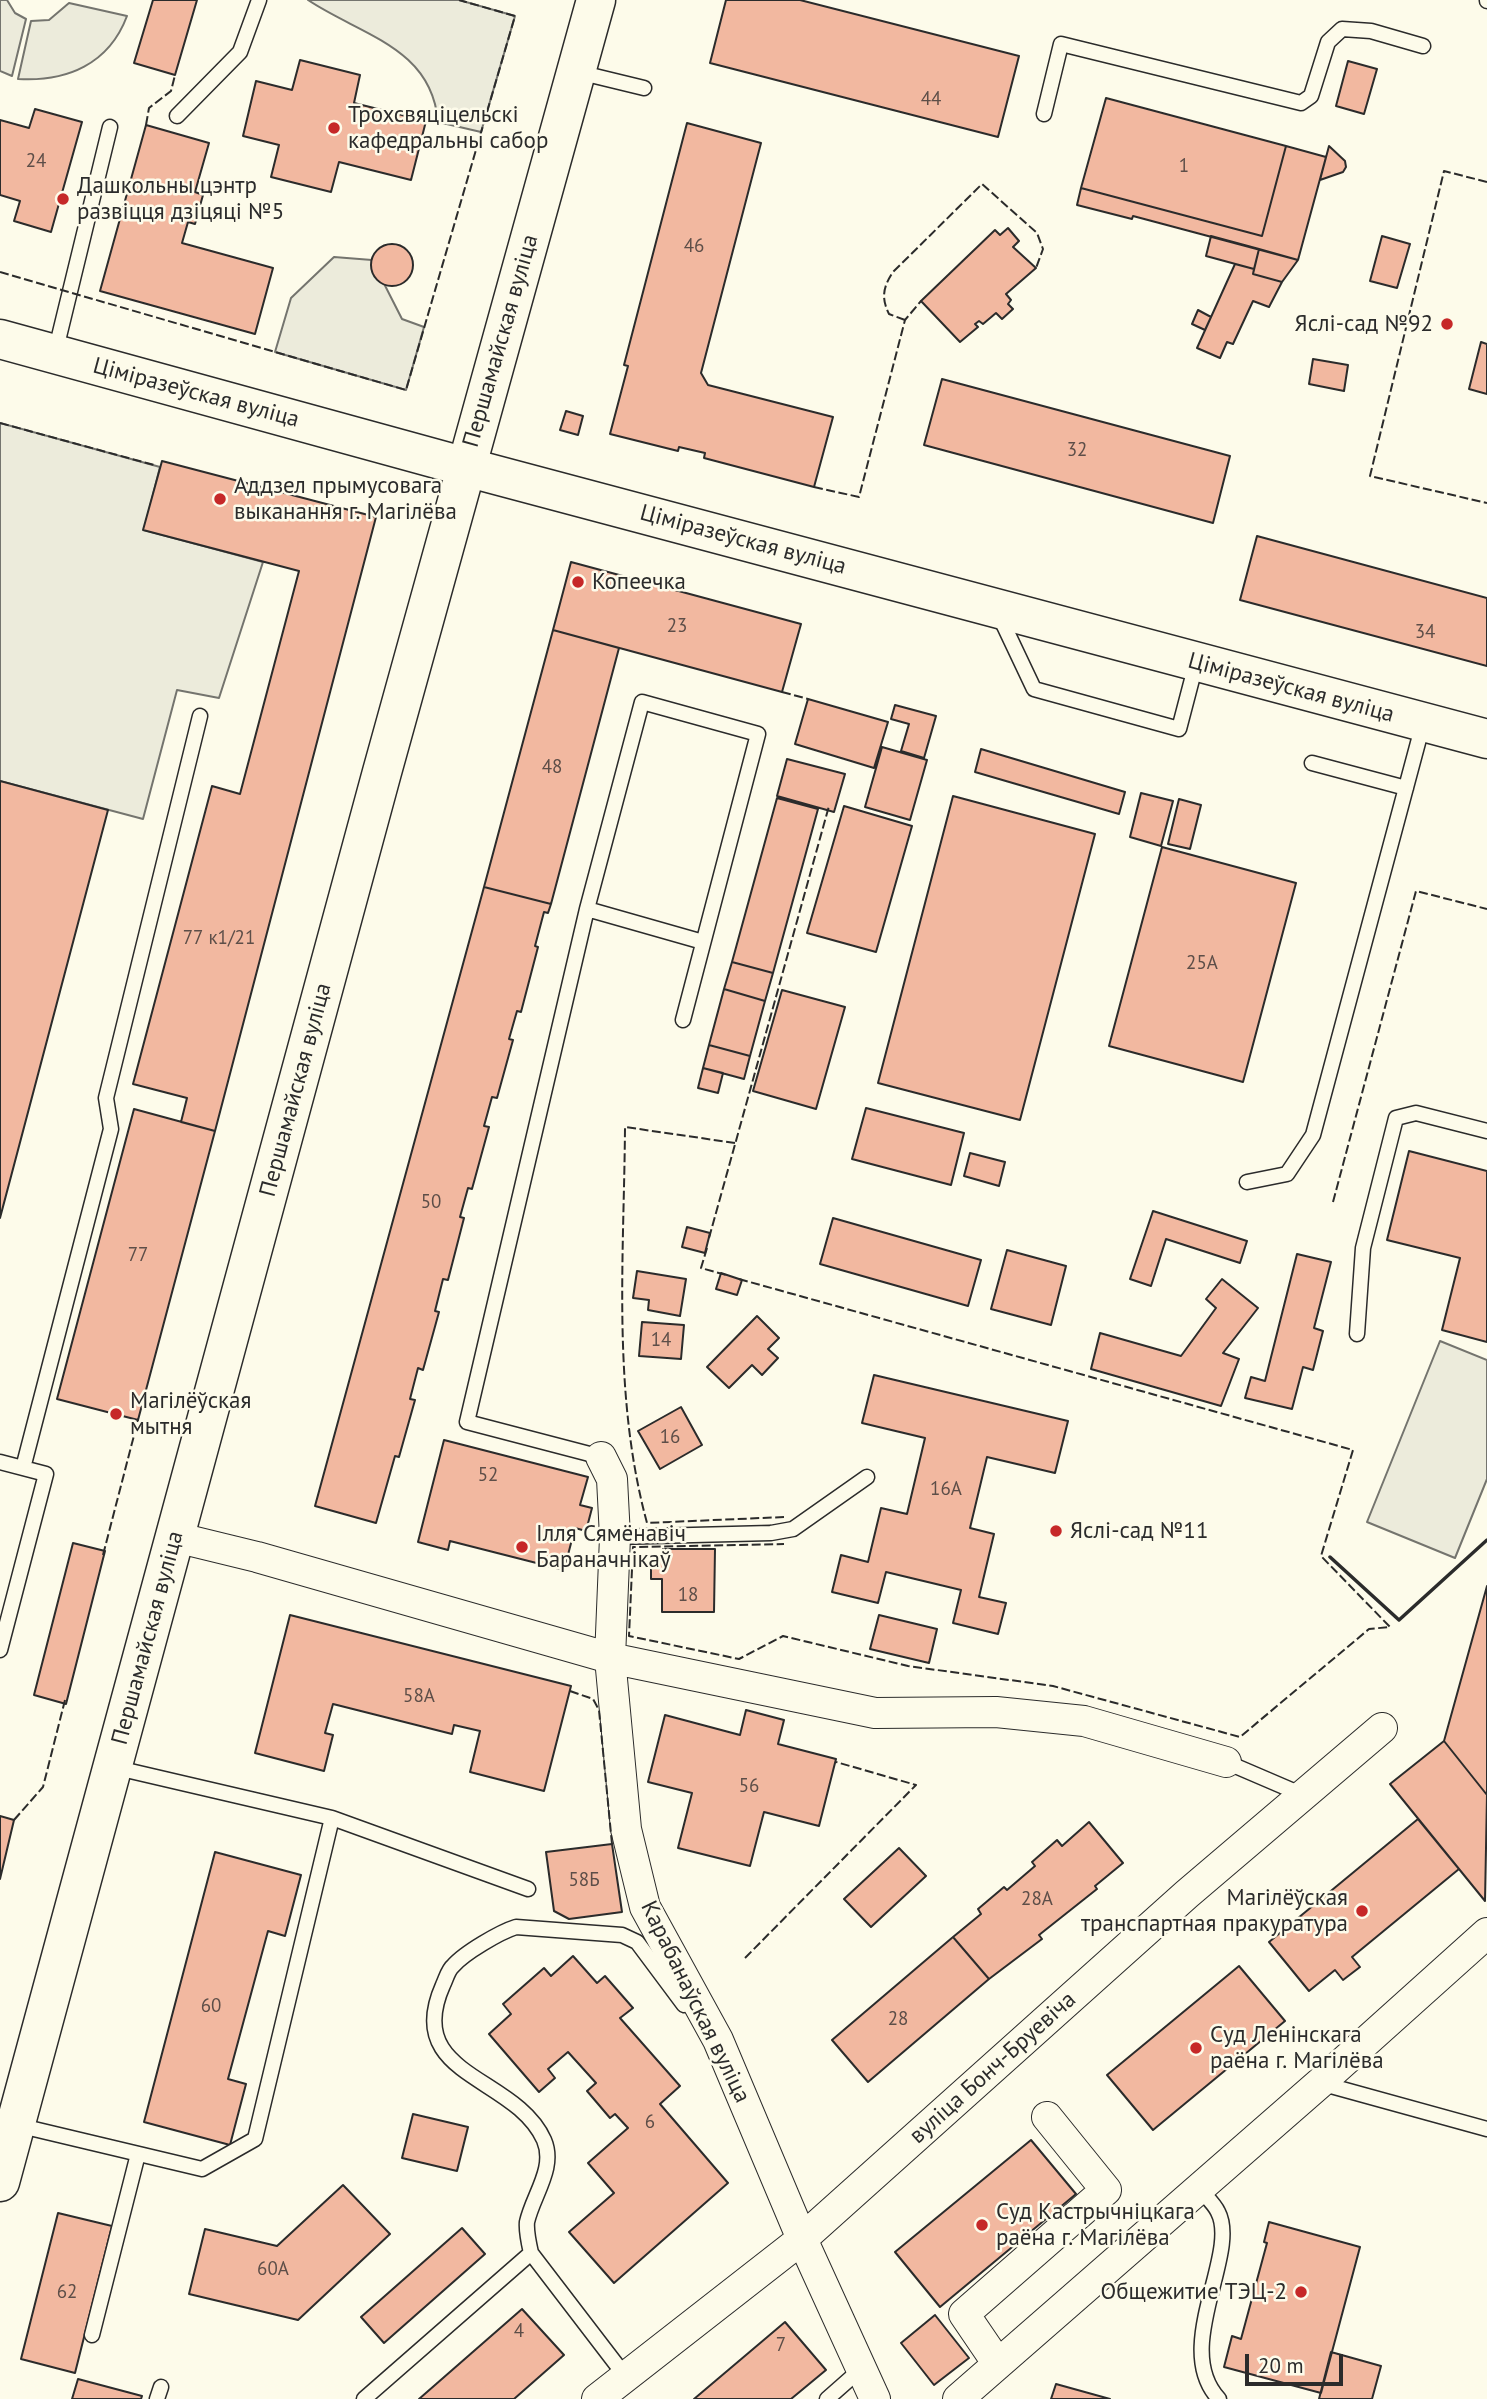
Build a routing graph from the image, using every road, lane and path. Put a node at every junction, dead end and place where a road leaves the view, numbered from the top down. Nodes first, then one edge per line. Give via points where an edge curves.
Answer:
1 (259, 0) edge
2 (596, 0) edge
3 (1423, 46) dead end
4 (576, 71) junction
5 (644, 88) dead end
6 (1044, 114) dead end
7 (177, 116) dead end
8 (110, 127) dead end
9 (0, 339) edge
10 (54, 354) junction
11 (466, 467) junction
12 (996, 609) junction
13 (1196, 663) junction
14 (201, 716) dead end
15 (1423, 723) junction
16 (1487, 740) edge
17 (1312, 762) dead end
18 (1406, 788) junction
19 (587, 909) junction
20 (703, 942) junction
21 (683, 1020) dead end
22 (1487, 1131) edge
23 (1247, 1182) dead end
24 (1357, 1334) dead end
25 (601, 1457) joint
26 (0, 1462) edge
27 (23, 1468) junction
28 (867, 1477) dead end
29 (175, 1537) junction
30 (615, 1537) junction
31 (0, 1650) edge
32 (610, 1658) junction
33 (1381, 1727) dead end
34 (1227, 1762) joint
35 (113, 1766) junction
36 (1303, 1795) junction
37 (332, 1818) junction
38 (528, 1889) dead end
39 (1487, 1933) edge
40 (718, 2040) junction
41 (1320, 2084) junction
42 (1047, 2117) dead end
43 (16, 2125) junction
44 (1487, 2129) edge
45 (138, 2154) junction
46 (0, 2182) edge
47 (1198, 2188) junction
48 (802, 2239) junction
49 (531, 2253) junction
50 (92, 2334) dead end
51 (998, 2364) junction
52 (862, 2369) junction
53 (626, 2377) junction
54 (364, 2399) edge
55 (597, 2399) edge
56 (827, 2399) edge
57 (875, 2399) edge
58 (958, 2399) edge
59 (1219, 2399) edge

1 - 7 lane via 240,52
2 - 4 main road, Першамайская вуліца
3 - 6 lane via 1371,31 1342,29 1328,42 1311,96 1301,103 1061,44
4 - 5 lane
4 - 11 main road, Першамайская вуліца
8 - 10 lane
9 - 10 main road, Ціміразеўская вуліца
10 - 11 main road, Ціміразеўская вуліца
11 - 12 main road, Ціміразеўская вуліца
11 - 29 main road, Першамайская вуліца
12 - 13 main road, Ціміразеўская вуліца
12 - 13 lane via 1034,689 1179,729
13 - 15 main road, Ціміразеўская вуліца
14 - 27 lane via 106,1098 111,1129
15 - 16 main road, Ціміразеўская вуліца
15 - 18 lane
17 - 18 lane
18 - 23 lane via 1313,1135 1287,1174
19 - 20 lane
19 - 20 lane via 642,702 758,734
19 - 25 lane via 467,1422
20 - 21 lane
22 - 24 lane via 1416,1113 1396,1118 1363,1248
25 - 30 street, Карабанаўская вуліца via 612,1479
26 - 27 lane
27 - 31 lane via 46,1474
28 - 30 lane via 793,1528 771,1533
29 - 32 street
29 - 35 main road, Першамайская вуліца
30 - 32 street, Карабанаўская вуліца
32 - 34 street via 875,1713 996,1712 1084,1721
32 - 40 street, Карабанаўская вуліца via 626,1829 645,1907
33 - 36 street, вуліца Бонч-Бруевіча
34 - 36 lane
35 - 37 lane
35 - 43 main road, Першамайская вуліца
36 - 48 street, вуліца Бонч-Бруевіча
37 - 38 lane
37 - 45 lane via 255,2138 202,2169
39 - 41 street
40 - 48 street, Карабанаўская вуліца
40 - 49 lane via 696,2022 637,1942 622,1935 516,1927 452,1966 434,2006 434,2032 448,2059 533,2120 545,2143 546,2171 527,2223
41 - 44 lane
41 - 47 street
42 - 51 street via 1106,2190 964,2314
43 - 45 lane
43 - 46 main road, Першамайская вуліца
45 - 50 lane
47 - 51 street
47 - 59 lane via 1219,2213 1222,2242 1202,2334 1207,2386
48 - 52 street, Карабанаўская вуліца
48 - 53 street, вуліца Бонч-Бруевіча
49 - 53 lane
49 - 54 lane
51 - 58 street
52 - 56 lane
52 - 57 street, Карабанаўская вуліца
53 - 55 street, вуліца Бонч-Бруевіча

